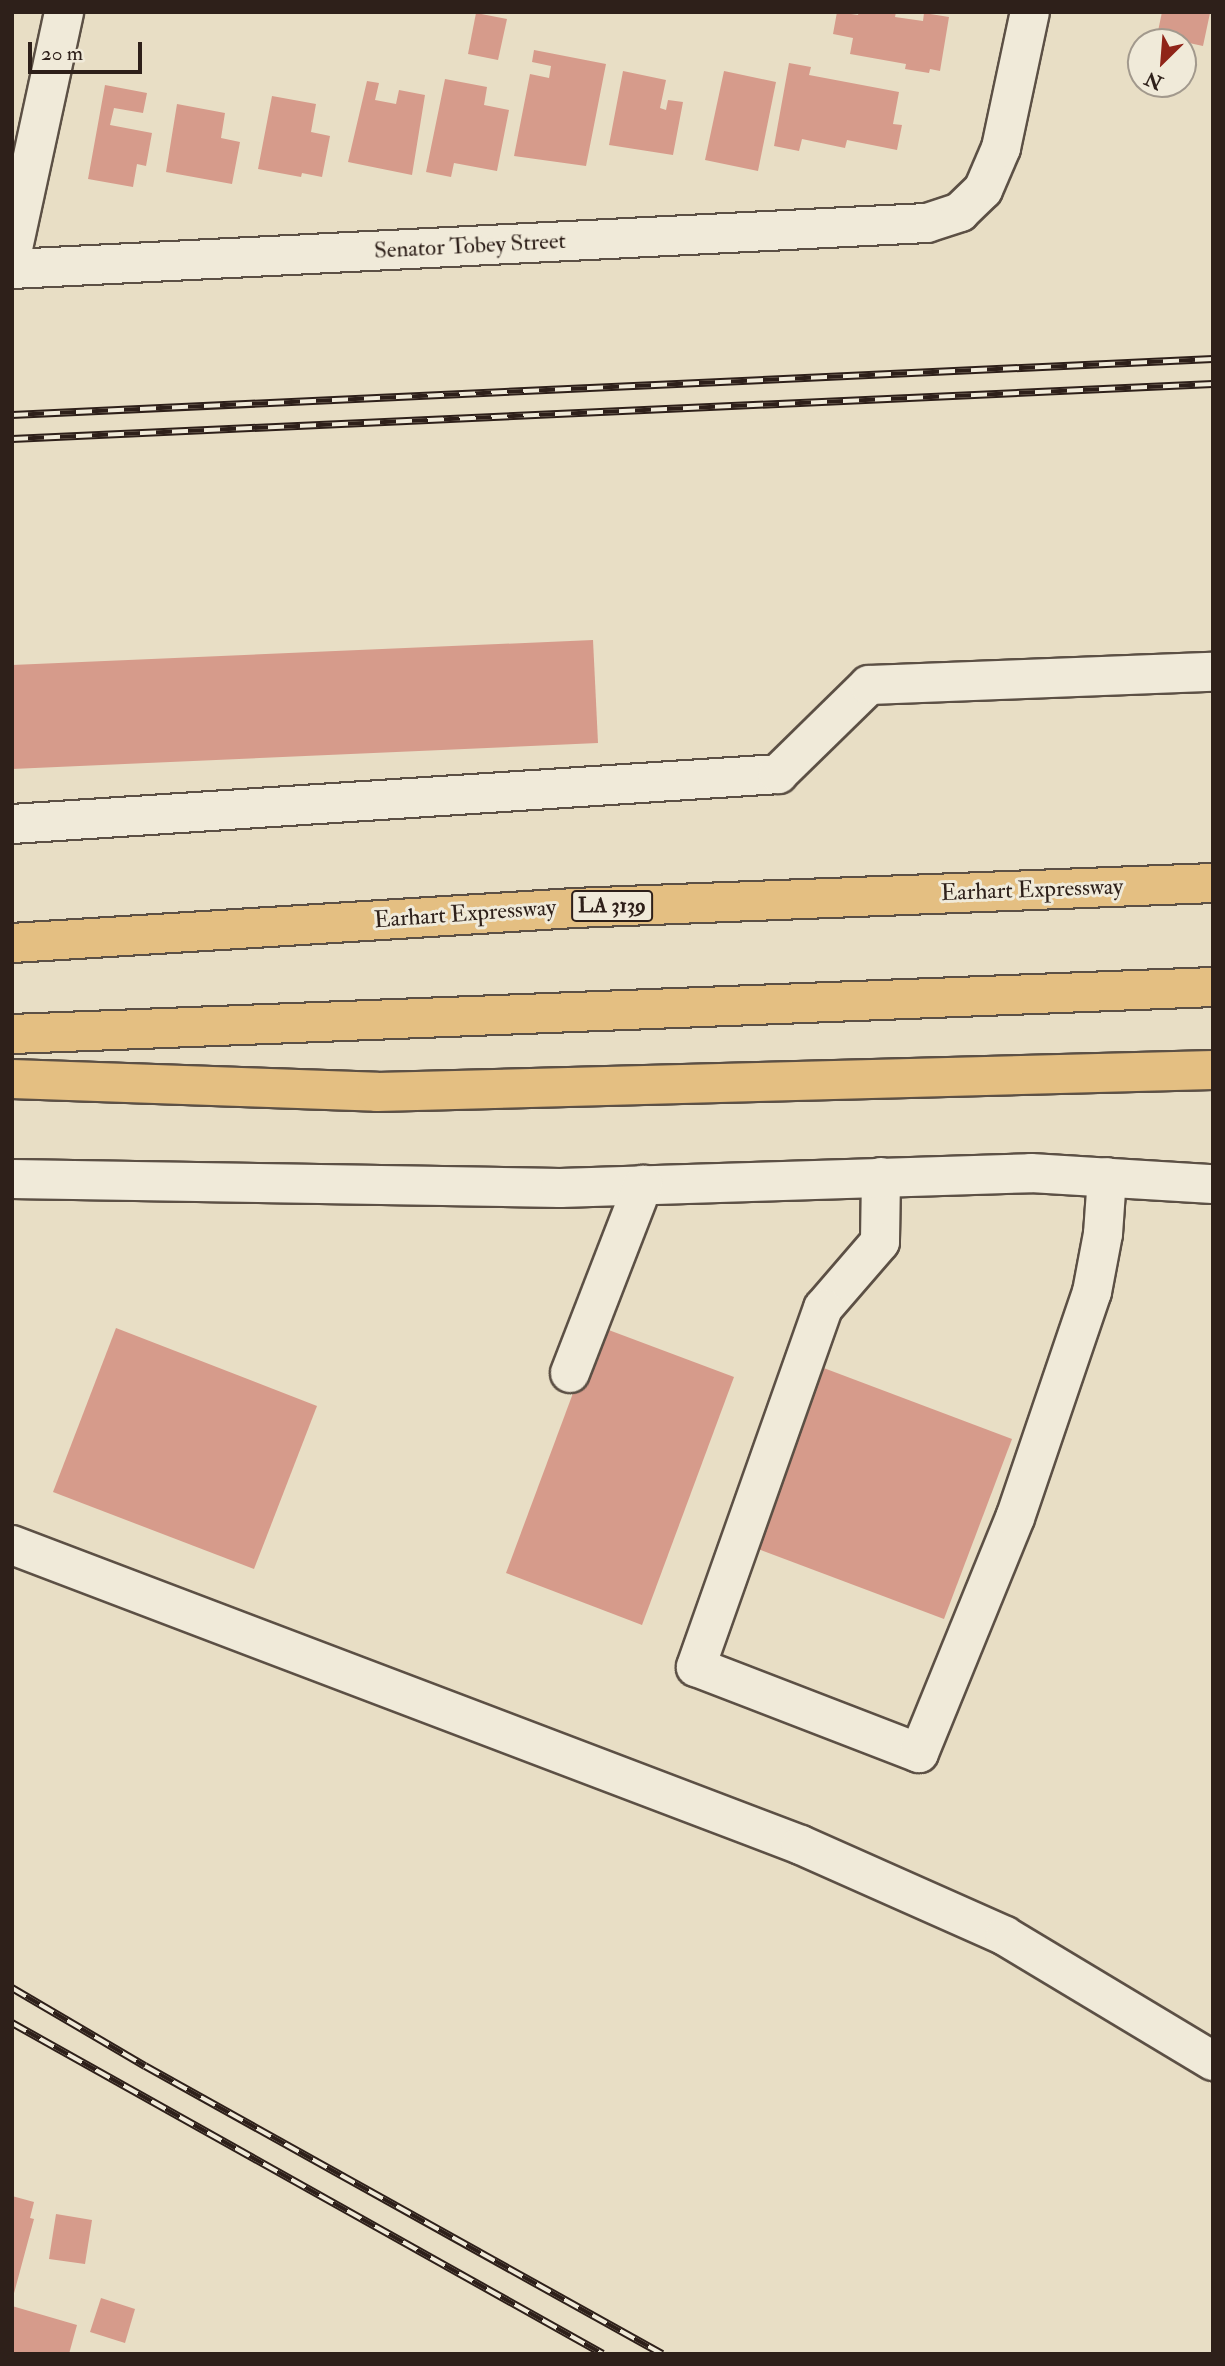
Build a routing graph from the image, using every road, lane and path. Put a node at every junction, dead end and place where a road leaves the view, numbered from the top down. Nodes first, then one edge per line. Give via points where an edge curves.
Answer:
1 (64, 12) edge
2 (1030, 12) edge
3 (12, 253) edge
4 (12, 269) edge
5 (1213, 672) edge
6 (12, 824) edge
7 (1213, 883) edge
8 (12, 943) edge
9 (1213, 987) edge
10 (12, 1034) edge
11 (1213, 1070) edge
12 (1009, 1074) junction
13 (12, 1079) edge
14 (1213, 1096) edge
15 (881, 1177) junction
16 (1107, 1177) junction
17 (12, 1179) edge
18 (1213, 1184) edge
19 (643, 1185) junction
20 (570, 1373) dead end
21 (12, 1545) edge
22 (1213, 2061) edge

1 - 3 street
2 - 4 street, Senator Tobey Street via 1001,148 983,190 960,212 927,223
5 - 6 street via 869,685 778,774
7 - 8 highway, Earhart Expressway / LA 3139 via 574,908
9 - 10 highway
11 - 12 highway
12 - 13 highway via 377,1092
12 - 14 highway
15 - 16 street via 1031,1173
15 - 16 street via 880,1242 823,1308 696,1667 919,1754 1015,1518 1092,1292
15 - 19 street
16 - 18 street
17 - 19 street via 560,1188
19 - 20 street
21 - 22 street via 801,1845 1005,1936

